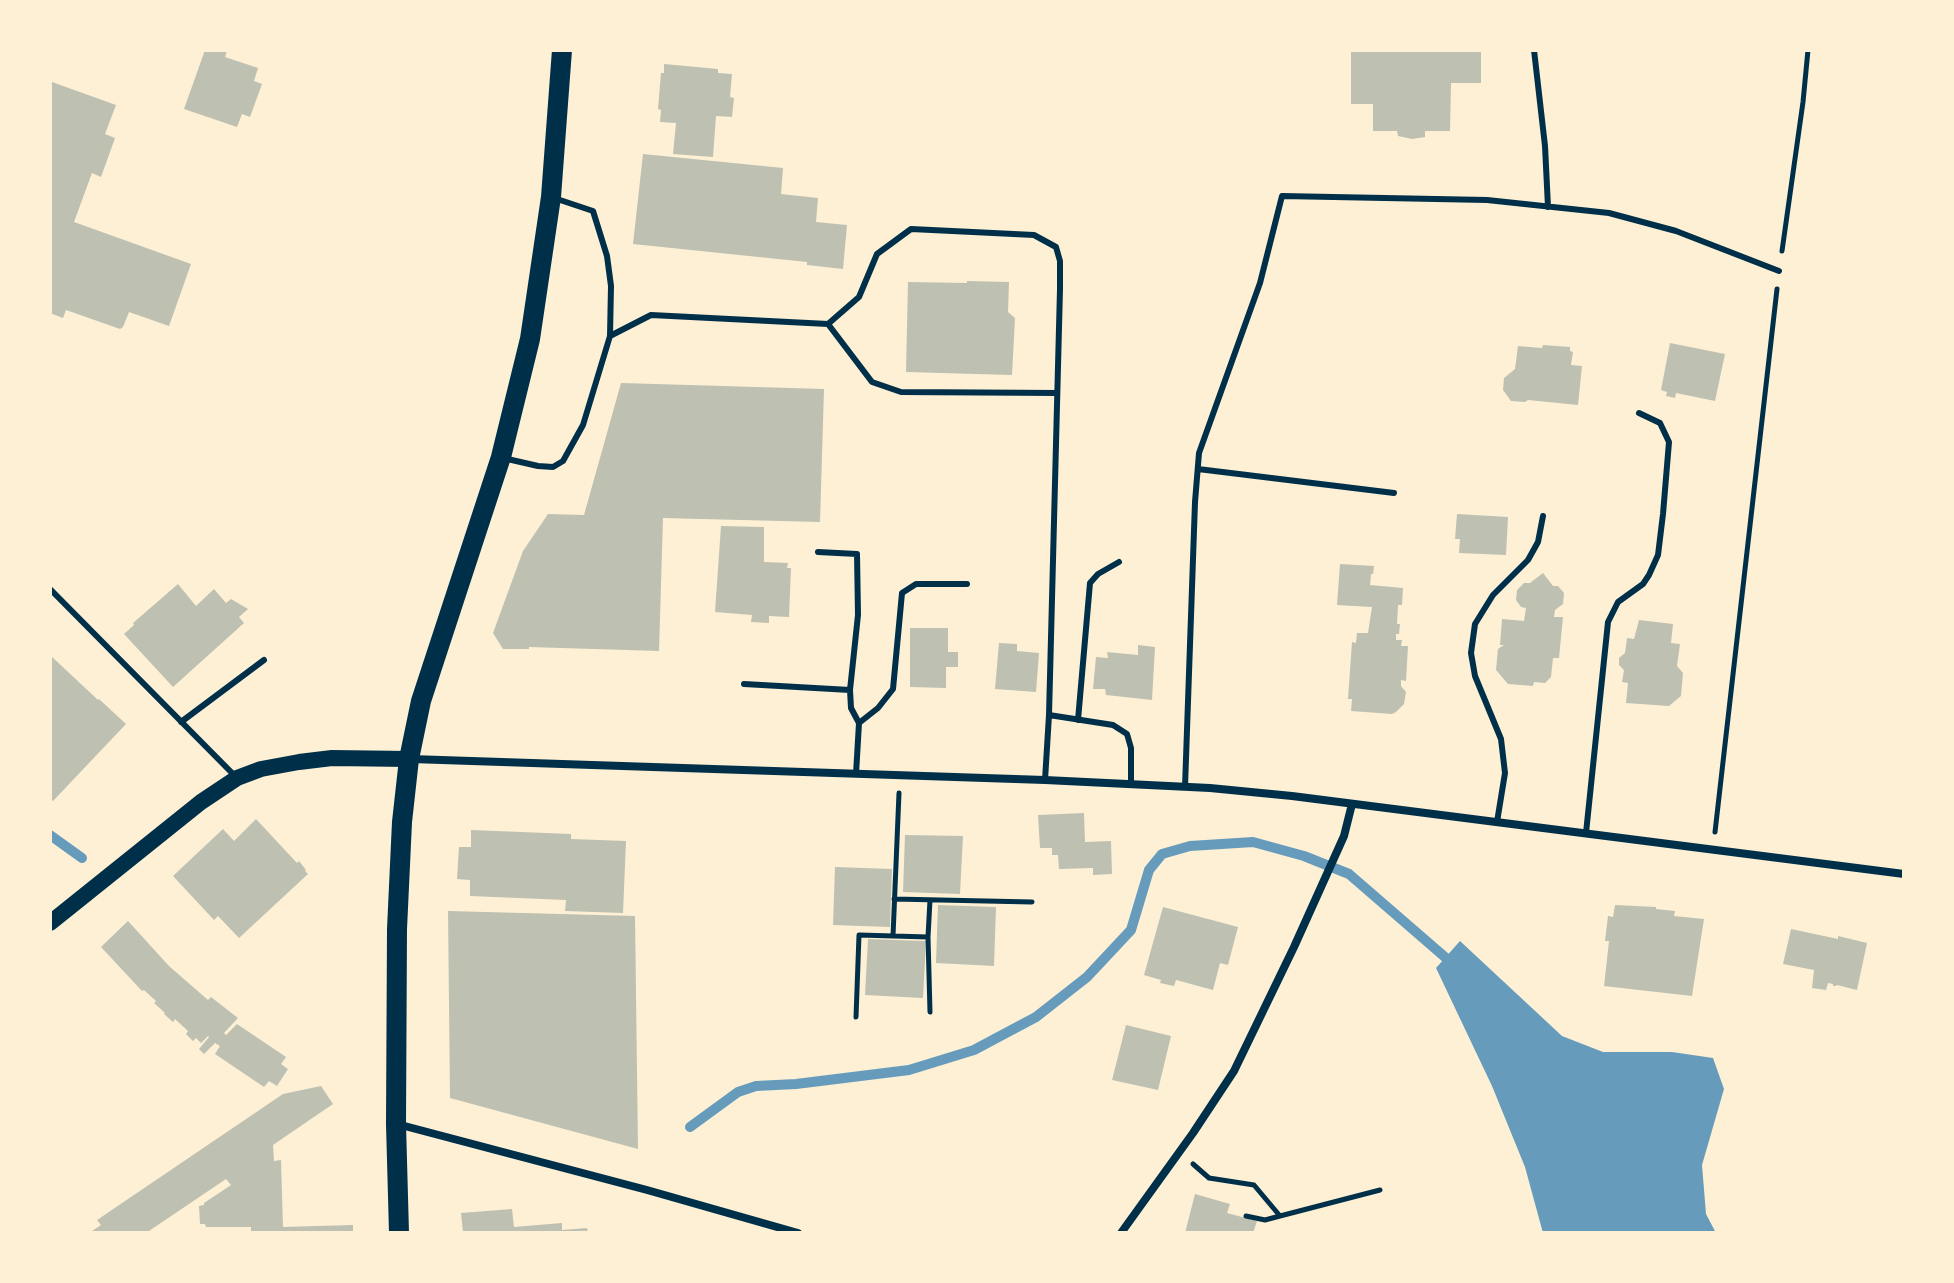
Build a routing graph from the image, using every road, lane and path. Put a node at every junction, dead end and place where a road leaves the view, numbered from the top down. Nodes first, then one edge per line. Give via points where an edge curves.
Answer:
1 (562, 50) edge
2 (1534, 50) edge
3 (1808, 50) edge
4 (551, 197) junction
5 (1548, 207) junction
6 (1779, 271) junction
7 (828, 324) junction
8 (610, 336) junction
9 (1057, 393) junction
10 (1639, 413) dead end
11 (501, 457) junction
12 (1198, 469) junction
13 (1394, 493) dead end
14 (1543, 516) dead end
15 (818, 552) dead end
16 (1119, 562) dead end
17 (967, 584) dead end
18 (50, 589) edge
19 (264, 660) dead end
20 (744, 684) dead end
21 (850, 690) junction
22 (1049, 715) junction
23 (1078, 720) junction
24 (181, 722) junction
25 (859, 723) junction
26 (409, 759) junction
27 (856, 774) junction
28 (900, 775) junction
29 (237, 778) junction
30 (1045, 780) junction
31 (1131, 784) junction
32 (1185, 787) junction
33 (1352, 804) junction
34 (1497, 822) junction
35 (1586, 833) junction
36 (1714, 849) junction
37 (1904, 874) edge
38 (894, 899) junction
39 (930, 900) junction
40 (1032, 902) dead end
41 (50, 923) edge
42 (893, 936) junction
43 (928, 937) junction
44 (930, 1012) dead end
45 (856, 1017) dead end
46 (396, 1124) junction
47 (1180, 1152) junction
48 (1380, 1190) dead end
49 (1246, 1216) dead end
50 (1280, 1216) junction
51 (399, 1233) edge
52 (798, 1233) edge
53 (1121, 1233) edge

1 - 4 main road
2 - 5 lane
3 - 6 path
4 - 8 lane via 593,211 607,256
4 - 11 main road via 530,339
5 - 6 lane via 1609,213 1676,231
5 - 12 lane via 1487,200 1282,196 1260,283 1199,453
6 - 36 path
7 - 8 lane via 651,315
7 - 9 lane via 872,382 901,392
7 - 9 lane via 859,297 877,254 911,229 1034,235 1056,247 1060,261
8 - 11 lane via 583,425 563,461 553,467
9 - 22 lane
10 - 35 lane via 1660,423 1669,442 1658,555 1643,584 1618,602 1608,622
11 - 26 main road via 424,689
12 - 13 lane
12 - 32 lane
14 - 34 lane via 1528,560 1493,595 1475,624 1475,676 1501,739 1505,773
15 - 21 lane via 857,554 858,615
16 - 23 lane via 1090,583
17 - 25 lane via 916,584 902,593 893,689
18 - 24 lane
19 - 24 lane
20 - 21 lane
21 - 25 lane
22 - 23 lane
22 - 30 lane
23 - 31 lane via 1113,725 1127,734
24 - 29 lane
25 - 27 lane
26 - 27 street
26 - 29 main road via 332,758
26 - 46 main road via 397,929
27 - 28 street
28 - 30 street
28 - 38 path
29 - 41 main road
30 - 31 street
31 - 32 street
32 - 33 street
33 - 34 street
33 - 47 street via 1344,836 1245,1049
34 - 35 street
35 - 36 street
36 - 37 street
38 - 39 path
38 - 42 path
39 - 40 path
39 - 43 path
42 - 43 path
42 - 45 path via 859,935
43 - 44 path
46 - 51 main road
46 - 52 street
47 - 50 path via 1209,1178 1254,1185
47 - 53 street
48 - 50 path
49 - 50 path

